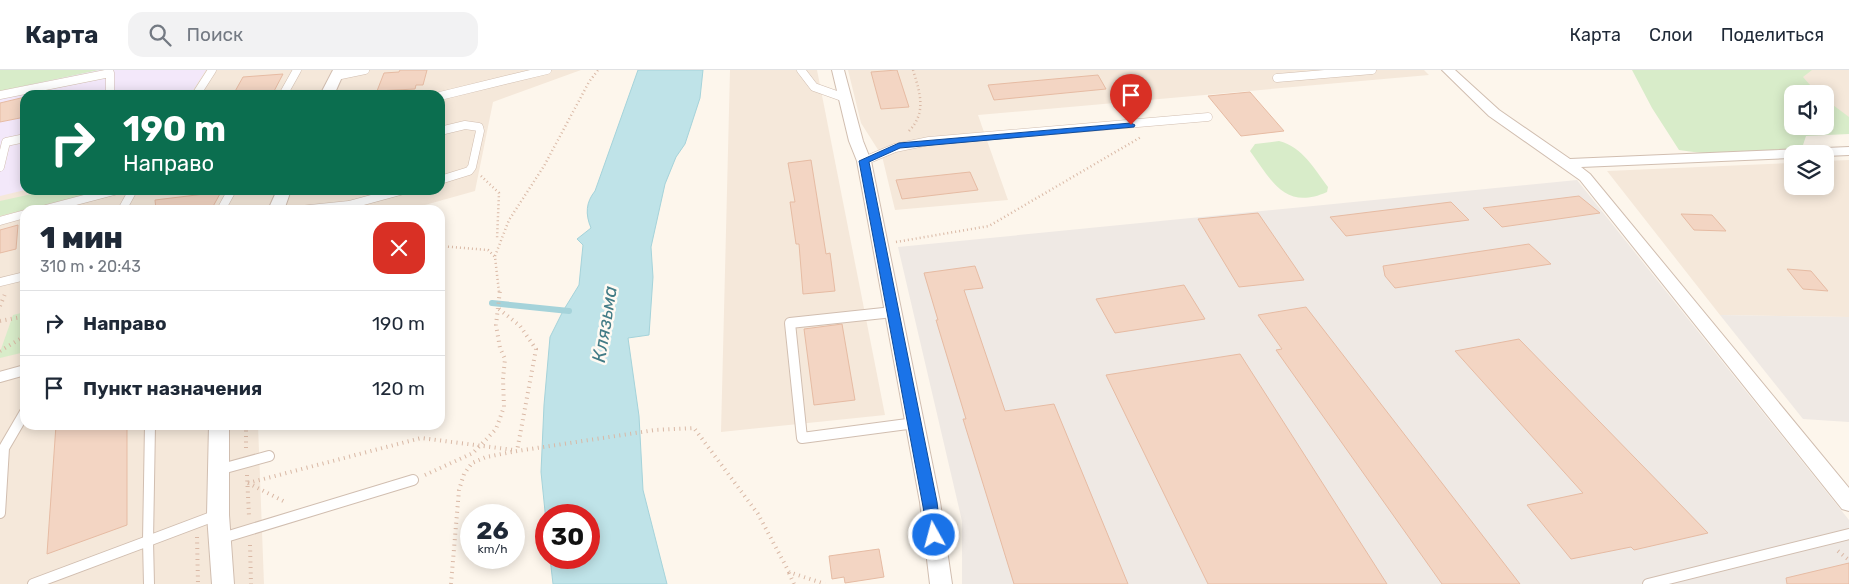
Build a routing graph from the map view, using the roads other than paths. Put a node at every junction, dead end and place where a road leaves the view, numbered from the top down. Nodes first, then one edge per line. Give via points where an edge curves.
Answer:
1 (212, 70) edge
2 (220, 70) edge
3 (297, 70) edge
4 (364, 70) edge
5 (547, 70) edge
6 (801, 70) edge
7 (838, 70) edge
8 (1372, 70) edge
9 (1448, 70) edge
10 (337, 73) edge
11 (1277, 78) dead end
12 (25, 90) edge
13 (110, 90) edge
14 (199, 90) edge
15 (286, 90) edge
16 (329, 90) edge
17 (20, 91) edge
18 (0, 95) edge
19 (445, 95) edge
20 (845, 98) junction
21 (1208, 117) dead end
22 (445, 129) edge
23 (20, 139) edge
24 (1849, 150) edge
25 (864, 161) junction
26 (1566, 164) junction
27 (0, 167) edge
28 (445, 179) edge
29 (99, 195) edge
30 (386, 195) edge
31 (61, 205) edge
32 (349, 205) edge
33 (20, 215) edge
34 (0, 221) edge
35 (20, 277) edge
36 (0, 282) edge
37 (893, 312) junction
38 (20, 371) edge
39 (0, 377) edge
40 (20, 420) edge
41 (915, 423) junction
42 (150, 430) edge
43 (219, 430) edge
44 (2, 449) edge
45 (269, 456) dead end
46 (218, 470) junction
47 (413, 480) road end
48 (1849, 503) edge
49 (0, 513) edge
50 (218, 515) junction
51 (1849, 534) edge
52 (219, 539) junction
53 (148, 541) junction
54 (33, 584) edge
55 (149, 584) edge
56 (223, 584) edge
57 (941, 584) edge
58 (1648, 584) edge

1 - 2 lane
1 - 14 lane
3 - 15 lane
4 - 10 lane
5 - 19 lane
6 - 20 lane via 814,89
7 - 20 street
8 - 11 lane
9 - 26 street via 1494,113
10 - 16 street
12 - 13 lane via 110,73
17 - 18 lane
20 - 25 street
21 - 25 lane via 929,141 899,145
22 - 28 lane via 468,125 478,127 480,131 472,167 463,174
23 - 27 lane via 6,142
24 - 26 street
25 - 37 street
26 - 48 street via 1585,177
29 - 31 lane
30 - 32 lane
33 - 34 lane
35 - 36 lane
37 - 41 street
37 - 41 lane via 790,323 802,438
38 - 39 lane
40 - 44 lane
41 - 57 street
42 - 53 lane
43 - 46 street
44 - 49 lane
45 - 46 lane
46 - 50 street
47 - 52 lane
50 - 52 street
50 - 53 lane
51 - 58 lane
52 - 56 street
53 - 54 lane
53 - 55 lane

